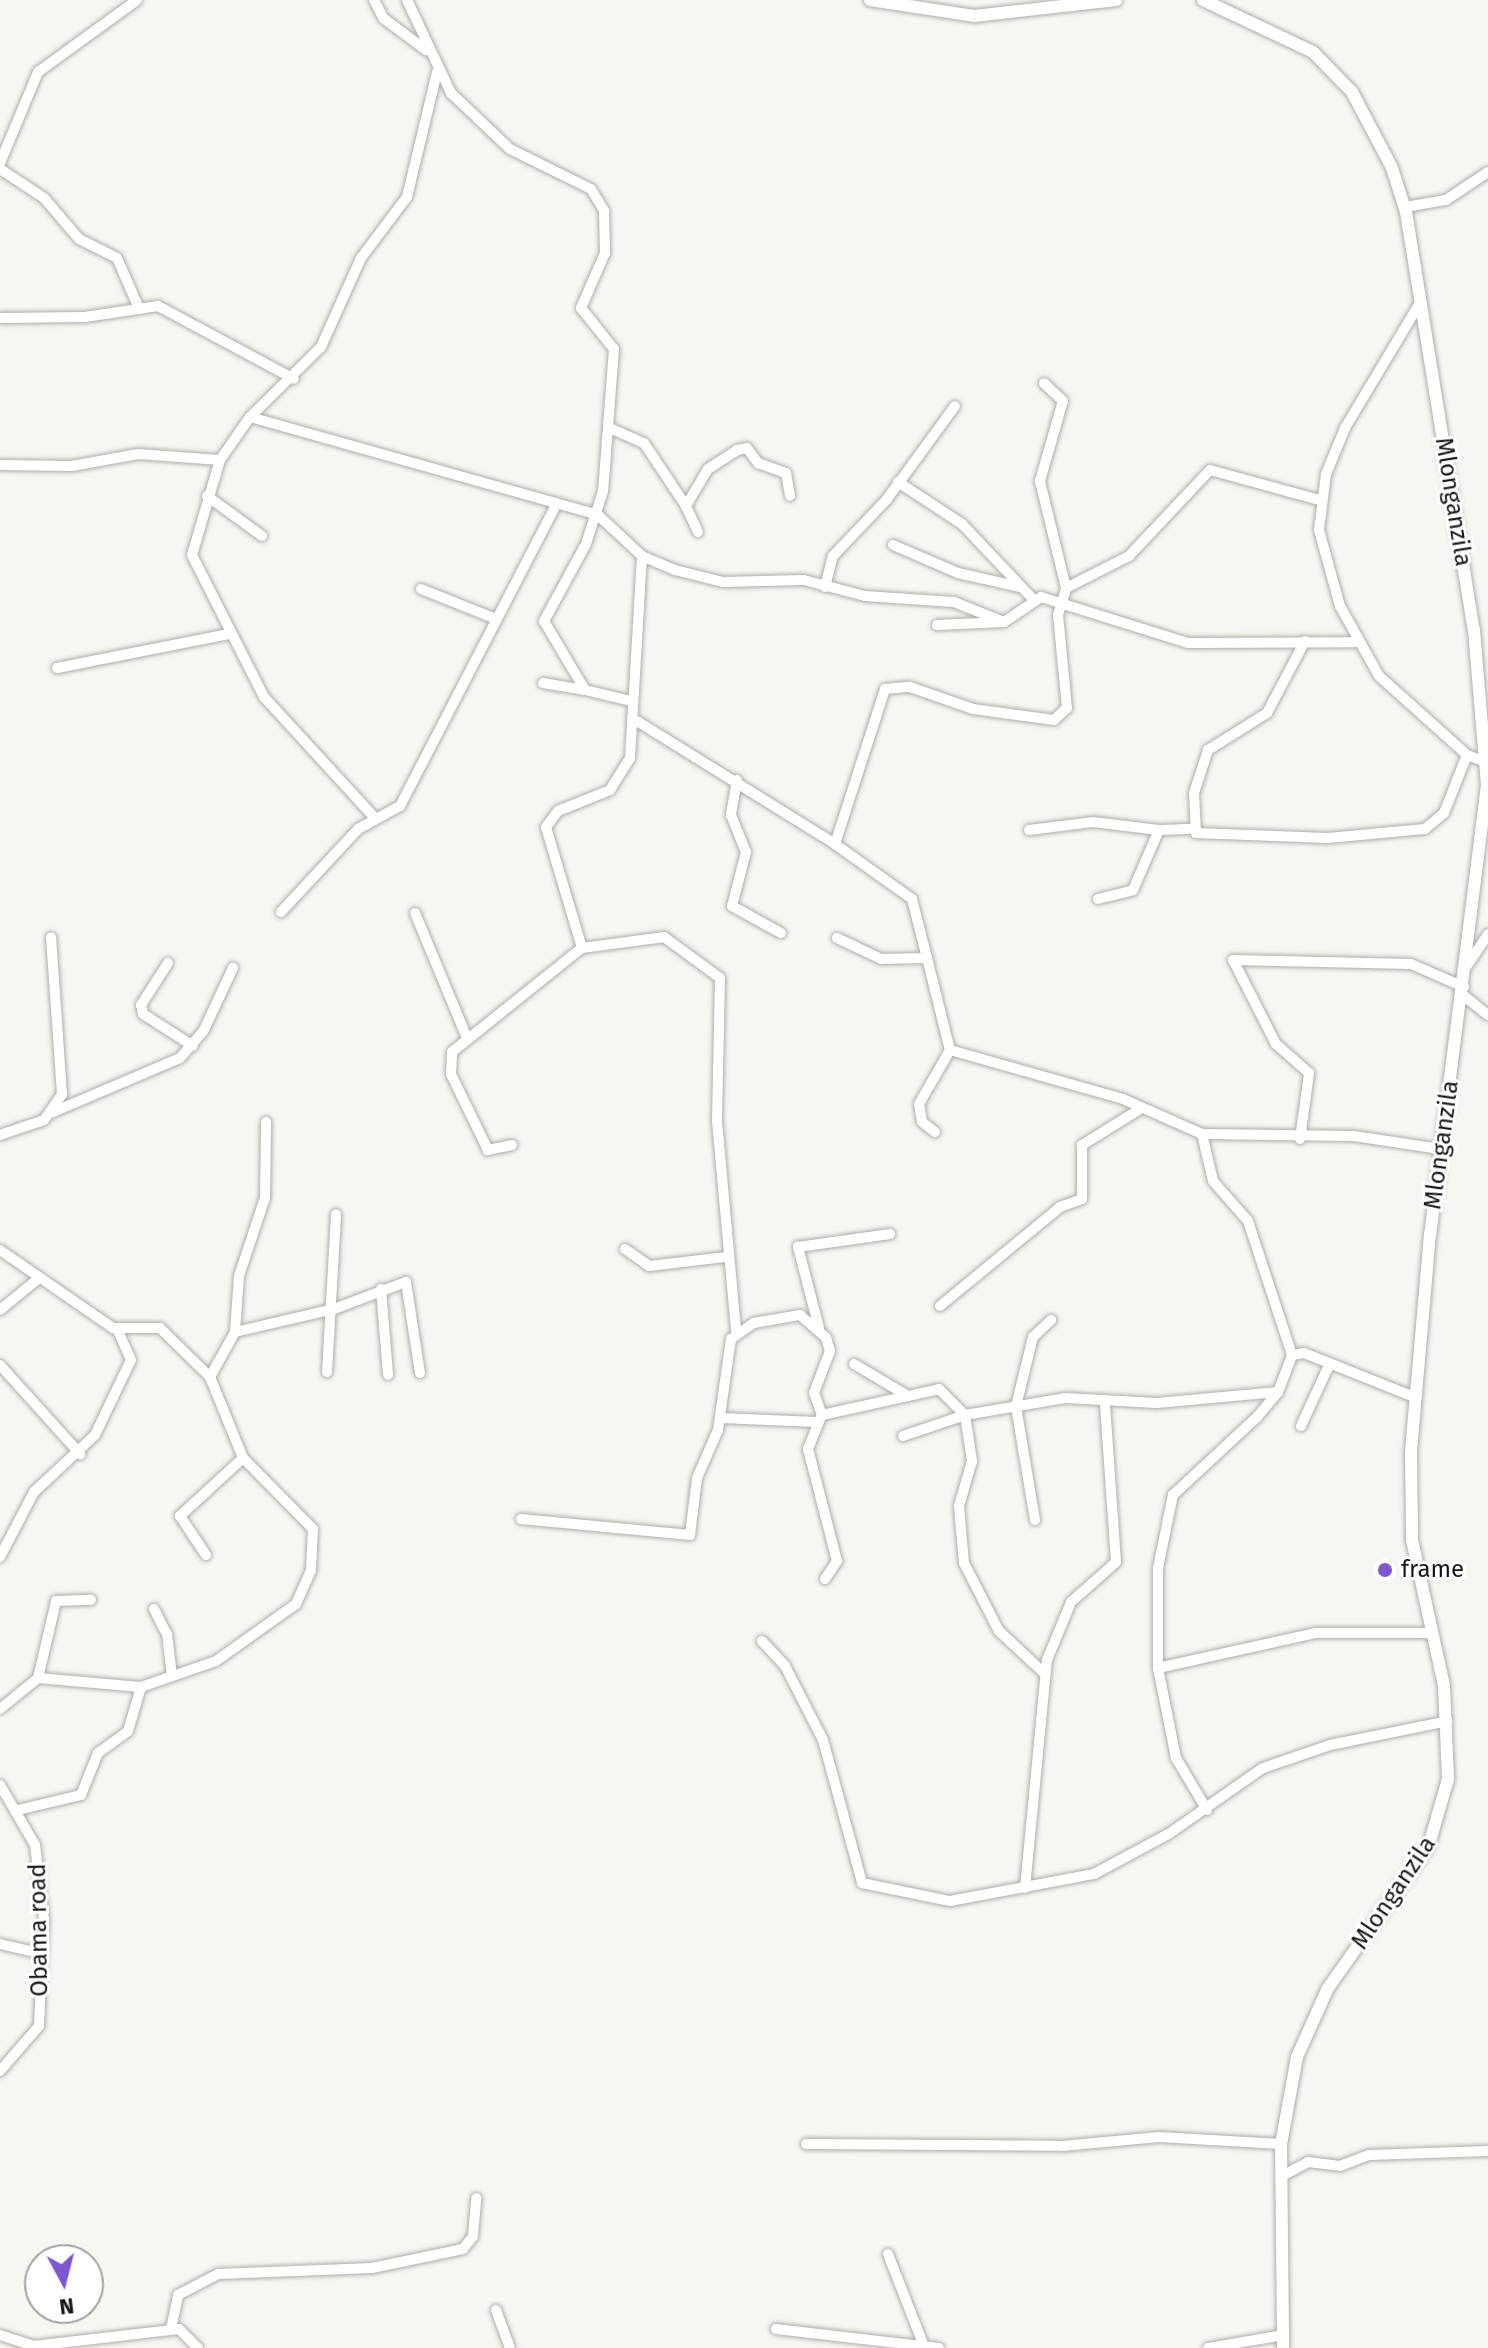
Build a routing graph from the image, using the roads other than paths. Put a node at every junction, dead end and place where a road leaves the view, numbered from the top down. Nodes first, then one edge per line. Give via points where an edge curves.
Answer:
1 (137, 0) edge
2 (374, 0) edge
3 (407, 0) edge
4 (870, 0) edge
5 (1116, 0) edge
6 (1203, 0) edge
7 (426, 51) junction
8 (437, 72) junction
9 (0, 163) edge
10 (0, 169) edge
11 (1488, 172) edge
12 (1405, 207) junction
13 (1421, 301) junction
14 (138, 306) junction
15 (0, 318) edge
16 (294, 379) junction
17 (1044, 383) dead end
18 (955, 406) dead end
19 (250, 417) junction
20 (612, 429) junction
21 (220, 460) junction
22 (0, 465) edge
23 (898, 482) junction
24 (207, 496) junction
25 (790, 496) dead end
26 (1320, 500) junction
27 (557, 503) junction
28 (686, 506) junction
29 (598, 515) junction
30 (698, 532) dead end
31 (262, 536) dead end
32 (893, 545) dead end
33 (642, 556) junction
34 (825, 587) junction
35 (1020, 587) junction
36 (1066, 588) junction
37 (421, 589) dead end
38 (1032, 598) junction
39 (1063, 604) junction
40 (496, 619) junction
41 (1004, 622) junction
42 (937, 625) dead end
43 (228, 634) junction
44 (1305, 641) junction
45 (1355, 642) junction
46 (57, 668) dead end
47 (543, 683) dead end
48 (585, 690) junction
49 (631, 701) junction
50 (632, 718) junction
51 (1467, 755) junction
52 (1487, 771) edge
53 (737, 780) junction
54 (374, 817) junction
55 (1192, 829) junction
56 (1029, 830) dead end
57 (1159, 830) junction
58 (835, 844) junction
59 (1098, 899) dead end
60 (281, 912) dead end
61 (415, 913) dead end
62 (781, 933) dead end
63 (1488, 934) edge
64 (51, 937) dead end
65 (837, 938) dead end
66 (582, 948) junction
67 (927, 958) junction
68 (168, 963) dead end
69 (1466, 967) junction
70 (233, 968) dead end
71 (1464, 991) junction
72 (1488, 1015) edge
73 (467, 1038) junction
74 (193, 1046) junction
75 (950, 1050) junction
76 (1140, 1109) junction
77 (51, 1113) junction
78 (266, 1122) dead end
79 (935, 1132) dead end
80 (1202, 1134) junction
81 (0, 1135) edge
82 (1300, 1139) junction
83 (512, 1145) dead end
84 (1440, 1149) junction
85 (336, 1214) dead end
86 (890, 1234) dead end
87 (625, 1249) dead end
88 (0, 1250) edge
89 (726, 1257) junction
90 (39, 1278) junction
91 (381, 1289) junction
92 (940, 1306) dead end
93 (334, 1309) junction
94 (0, 1310) edge
95 (1051, 1320) dead end
96 (117, 1329) junction
97 (820, 1330) junction
98 (736, 1331) junction
99 (235, 1332) junction
100 (1292, 1355) junction
101 (1330, 1363) junction
102 (854, 1364) dead end
103 (0, 1365) edge
104 (327, 1372) dead end
105 (420, 1373) dead end
106 (388, 1375) dead end
107 (210, 1377) junction
108 (1278, 1392) junction
109 (908, 1396) junction
110 (1414, 1397) junction
111 (1105, 1403) junction
112 (1016, 1406) junction
113 (965, 1415) junction
114 (720, 1418) junction
115 (820, 1419) junction
116 (1301, 1426) dead end
117 (903, 1436) dead end
118 (80, 1454) junction
119 (243, 1458) junction
120 (521, 1519) dead end
121 (1035, 1520) dead end
122 (206, 1555) dead end
123 (0, 1557) edge
124 (825, 1579) dead end
125 (91, 1600) dead end
126 (154, 1609) dead end
127 (1433, 1633) junction
128 (762, 1641) dead end
129 (1158, 1668) junction
130 (1044, 1673) junction
131 (172, 1676) junction
132 (38, 1678) junction
133 (141, 1687) junction
134 (0, 1709) edge
135 (1448, 1721) junction
136 (0, 1785) edge
137 (4, 1798) edge
138 (18, 1810) junction
139 (1207, 1810) junction
140 (1025, 1888) junction
141 (0, 1944) edge
142 (43, 1954) junction
143 (0, 2071) edge
144 (806, 2144) dead end
145 (1281, 2144) junction
146 (1488, 2151) edge
147 (1282, 2176) junction
148 (476, 2198) dead end
149 (888, 2254) dead end
150 (496, 2310) dead end
151 (171, 2329) junction
152 (776, 2329) dead end
153 (0, 2335) edge
154 (1283, 2341) edge
155 (923, 2344) junction
156 (23, 2347) edge
157 (198, 2348) edge
158 (510, 2348) edge
159 (939, 2348) edge
160 (1208, 2348) edge

1 - 9 street via 38,72
2 - 7 street via 383,18
3 - 7 street
4 - 5 street via 974,16
6 - 12 street, Mlonganzila via 1313,52 1352,92
7 - 8 street
8 - 16 street via 407,197 361,258 328,335
8 - 20 street via 510,149 582,184 600,200 605,253 581,311 614,349
10 - 14 street via 44,198 79,239 117,258
11 - 12 street via 1446,200
12 - 13 street, Mlonganzila
13 - 26 street via 1345,428
13 - 52 street, Mlonganzila via 1474,630
14 - 15 street via 85,317
14 - 16 street via 195,320
16 - 19 street
17 - 36 street via 1063,401 1040,481
18 - 23 street
19 - 21 street
19 - 27 street
20 - 28 street via 644,443
20 - 29 street
21 - 22 street via 138,454 72,466
21 - 24 street
23 - 34 street via 833,556
23 - 35 street via 962,524
24 - 31 street
24 - 43 street via 193,567
25 - 28 street via 786,473 758,463 745,447 708,469
26 - 36 street via 1210,470 1129,556
26 - 45 street via 1323,555
27 - 29 street
27 - 40 street
28 - 30 street
29 - 33 street
29 - 48 street via 544,621
32 - 35 street via 958,573
33 - 34 street via 723,582
33 - 49 street
34 - 41 street via 965,604
35 - 38 street
36 - 39 street
37 - 40 street
38 - 39 street
38 - 41 street
39 - 44 street via 1188,643
39 - 58 street via 1063,716 973,709 910,687 885,689
40 - 54 street via 400,806
41 - 42 street
43 - 46 street
43 - 54 street via 270,706
44 - 45 street
44 - 55 street via 1267,713 1208,750
45 - 51 street via 1407,705
47 - 48 street
48 - 49 street
49 - 50 street
50 - 53 street
50 - 66 street via 630,758 619,782 558,811 546,827
51 - 52 street
51 - 55 street via 1444,813 1425,829 1328,838 1212,838
52 - 69 street, Mlonganzila
53 - 58 street
53 - 62 street via 731,815 746,852 732,906
54 - 60 street
55 - 57 street
56 - 57 street via 1093,822
57 - 59 street via 1133,890
58 - 67 street via 912,899
61 - 73 street
63 - 69 street
64 - 77 street via 64,1072
65 - 67 street via 881,959
66 - 73 street
66 - 89 street via 667,938 720,978 717,1121
67 - 75 street
68 - 74 street via 141,1005 143,1014
69 - 71 street, Mlonganzila
70 - 74 street
71 - 72 street
71 - 82 street via 1411,964 1233,960 1276,1044 1309,1073
71 - 84 street, Mlonganzila
73 - 83 street via 452,1052 451,1074 488,1150
74 - 77 street via 152,1076
75 - 76 street
75 - 79 street via 919,1104 922,1122
76 - 80 street
76 - 92 street via 1082,1145 1082,1199 1060,1207
77 - 81 street
78 - 99 street via 268,1182 239,1276
80 - 82 street
80 - 100 street via 1213,1181 1248,1221
82 - 84 street via 1354,1136
84 - 110 street, Mlonganzila
85 - 93 street
86 - 97 street via 798,1247
87 - 89 street via 649,1266
88 - 90 street
89 - 98 street
90 - 94 street
90 - 96 street
91 - 93 street
91 - 105 street via 409,1284
91 - 106 street
93 - 99 street
93 - 104 street
95 - 112 street via 1033,1337
96 - 107 street via 160,1328
96 - 118 street via 131,1360
97 - 98 street via 787,1313
97 - 115 street via 830,1351 814,1393
98 - 114 street
99 - 107 street
100 - 101 street
100 - 108 street
101 - 110 street
101 - 116 street
102 - 109 street
103 - 118 street
107 - 119 street
108 - 111 street
108 - 129 street via 1173,1495 1158,1568
109 - 113 street via 943,1390
109 - 115 street
110 - 127 street, Mlonganzila via 1412,1540
111 - 112 street via 1065,1398
111 - 130 street via 1116,1562 1071,1602
112 - 113 street
112 - 121 street
113 - 117 street
113 - 130 street via 971,1470 959,1517 969,1578 999,1631
114 - 115 street
114 - 120 street via 697,1478 690,1535
115 - 124 street via 809,1461 837,1561
118 - 123 street via 34,1492
119 - 122 street via 180,1516
119 - 131 street via 313,1529 311,1571 290,1609 216,1661
125 - 132 street via 56,1601
126 - 131 street via 167,1634
127 - 129 street via 1316,1633
127 - 135 street, Mlonganzila
128 - 140 street via 785,1666 823,1740 862,1883 950,1901
129 - 139 street via 1176,1758
130 - 140 street
131 - 133 street
132 - 133 street
132 - 134 street
133 - 138 street via 128,1731 98,1753 81,1795
135 - 139 street via 1263,1768
135 - 145 street, Mlonganzila via 1440,1823 1408,1880 1328,1988 1297,2057
136 - 137 street, Obama road
137 - 138 street, Obama road
138 - 142 street, Obama road via 40,1858
139 - 140 street via 1094,1874
141 - 142 street
142 - 143 street, Obama road via 39,2026
144 - 145 street via 1062,2146 1159,2137
145 - 147 street, Mlonganzila
146 - 147 street via 1369,2155 1340,2166 1308,2162
147 - 154 street, Mlonganzila
148 - 151 street via 473,2236 463,2249 372,2268 218,2274 178,2295
149 - 155 street
150 - 158 street
151 - 156 street
151 - 157 street
152 - 155 street
153 - 156 street
154 - 160 street
155 - 159 street

